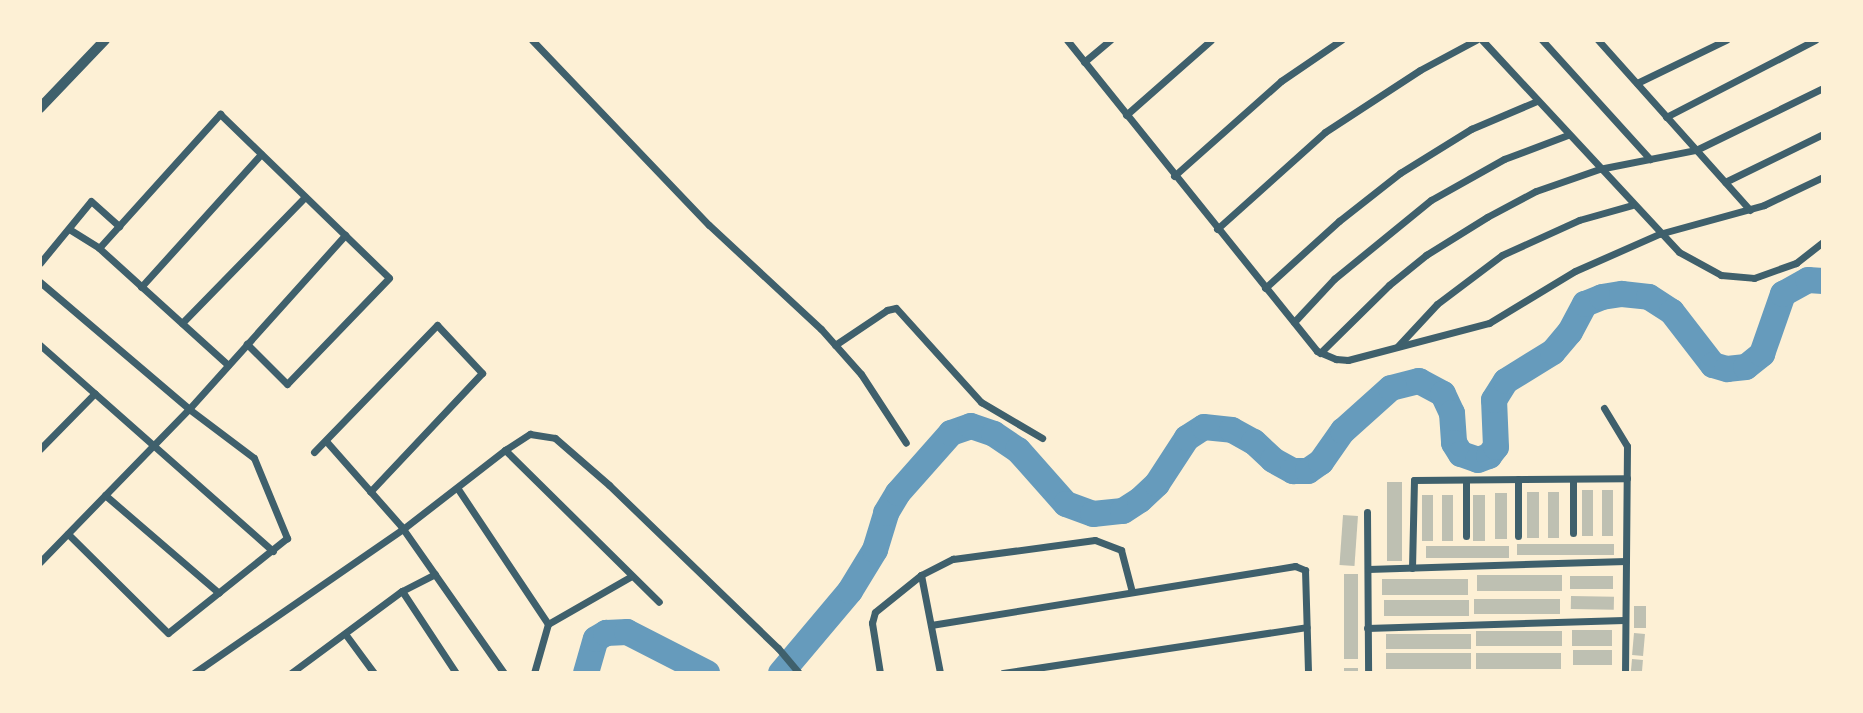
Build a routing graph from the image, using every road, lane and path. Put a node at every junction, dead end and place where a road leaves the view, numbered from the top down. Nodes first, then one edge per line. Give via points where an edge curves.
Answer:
1 (105, 40) edge
2 (532, 40) edge
3 (1067, 40) edge
4 (1110, 40) edge
5 (1211, 40) edge
6 (1341, 40) edge
7 (1476, 40) edge
8 (1482, 40) edge
9 (1542, 40) edge
10 (1598, 40) edge
11 (1726, 40) edge
12 (1815, 40) edge
13 (1084, 62) junction
14 (1637, 83) junction
15 (1823, 88) edge
16 (1537, 101) junction
17 (40, 108) edge
18 (1126, 115) junction
19 (1667, 117) junction
20 (1823, 134) edge
21 (1568, 135) junction
22 (1696, 149) junction
23 (261, 154) junction
24 (1650, 159) junction
25 (1599, 169) junction
26 (1174, 176) junction
27 (1823, 177) edge
28 (1725, 181) junction
29 (305, 197) junction
30 (1632, 205) junction
31 (1750, 210) junction
32 (119, 226) junction
33 (69, 229) junction
34 (1217, 229) junction
35 (1659, 234) junction
36 (345, 235) junction
37 (1823, 242) edge
38 (99, 248) junction
39 (40, 263) edge
40 (40, 282) edge
41 (141, 287) junction
42 (1265, 288) junction
43 (182, 323) junction
44 (1294, 323) junction
45 (247, 344) junction
46 (835, 345) junction
47 (1398, 346) junction
48 (41, 349) edge
49 (1320, 353) junction
50 (228, 365) junction
51 (95, 393) junction
52 (1605, 408) dead end
53 (189, 409) junction
54 (1042, 438) dead end
55 (326, 441) junction
56 (906, 443) dead end
57 (155, 444) junction
58 (40, 449) edge
59 (505, 450) junction
60 (314, 452) dead end
61 (1627, 478) junction
62 (1518, 479) junction
63 (1573, 479) junction
64 (1466, 480) junction
65 (458, 489) junction
66 (370, 492) junction
67 (105, 495) junction
68 (1367, 512) dead end
69 (403, 529) junction
70 (1573, 533) dead end
71 (68, 534) junction
72 (1466, 536) dead end
73 (1518, 536) dead end
74 (273, 551) junction
75 (1626, 561) junction
76 (40, 562) edge
77 (1412, 568) junction
78 (1368, 569) junction
79 (435, 574) junction
80 (920, 575) junction
81 (630, 577) junction
82 (402, 591) junction
83 (1132, 592) junction
84 (219, 593) junction
85 (659, 602) dead end
86 (1624, 620) junction
87 (548, 624) junction
88 (932, 625) junction
89 (1307, 627) junction
90 (1367, 628) junction
91 (346, 635) junction
92 (295, 672) edge
93 (194, 673) edge
94 (374, 673) edge
95 (456, 673) edge
96 (504, 673) edge
97 (534, 673) edge
98 (799, 673) edge
99 (880, 673) edge
100 (940, 673) edge
101 (1003, 673) edge
102 (1308, 673) edge
103 (1368, 673) edge
104 (1625, 673) edge

1 - 17 street
2 - 46 street via 709,225
3 - 13 street
4 - 13 street
5 - 18 street
6 - 26 street via 1281,81
7 - 34 street via 1420,70 1325,132
8 - 16 street
9 - 24 street
10 - 14 street
11 - 14 street
12 - 19 street
13 - 18 street
14 - 19 street
15 - 22 street
16 - 21 street
16 - 42 street via 1471,130 1400,173
18 - 26 street
19 - 22 street
20 - 28 street
21 - 25 street
21 - 44 street via 1504,159 1431,200 1334,279
22 - 24 street
22 - 28 street
23 - 29 street
23 - 32 street via 220,114
23 - 41 street
24 - 25 street
25 - 30 street
25 - 49 street via 1536,191 1451,238 1389,285
26 - 34 street
27 - 31 street
28 - 31 street
29 - 36 street
29 - 43 street
30 - 35 street
30 - 47 street via 1579,220 1502,255 1437,304
31 - 35 street
32 - 33 street via 91,201
32 - 38 street
33 - 38 street
33 - 39 street
34 - 42 street
35 - 37 street via 1699,264 1720,275 1740,278 1767,275 1796,263
35 - 47 street via 1575,271 1489,323
36 - 45 street
36 - 45 street via 389,278 288,384
38 - 41 street
40 - 53 street
41 - 43 street
42 - 44 street
43 - 50 street
44 - 49 street
45 - 50 street
46 - 54 street via 896,308 981,402
46 - 56 street via 861,374
47 - 49 street via 1348,360
48 - 51 street
50 - 53 street
51 - 57 street
51 - 58 street
52 - 61 street via 1627,446
53 - 57 street
53 - 74 street via 254,458 287,538
55 - 60 street
55 - 66 street
55 - 66 street via 437,325 482,373
57 - 67 street
57 - 74 street
59 - 65 street
59 - 81 street
59 - 98 street via 530,434 555,438 609,485
61 - 63 street
61 - 75 street
62 - 63 street
62 - 64 street
62 - 73 street
63 - 70 street
64 - 72 street
64 - 77 street via 1415,480
65 - 69 street
65 - 87 street
66 - 69 street
67 - 71 street
67 - 84 street
68 - 78 street
69 - 79 street
69 - 93 street
71 - 76 street
71 - 84 street via 168,633
74 - 84 street
75 - 77 street
75 - 86 street
77 - 78 street
78 - 90 street
79 - 82 street
79 - 96 street
80 - 83 street via 953,559 1095,541 1121,551
80 - 88 street
80 - 99 street via 875,612 872,623
81 - 85 street
81 - 87 street
82 - 91 street
82 - 95 street
83 - 88 street
83 - 89 street via 1295,566 1306,570
86 - 90 street
86 - 104 street
87 - 97 street
88 - 100 street
89 - 101 street
89 - 102 street
90 - 103 street
91 - 92 street
91 - 94 street

